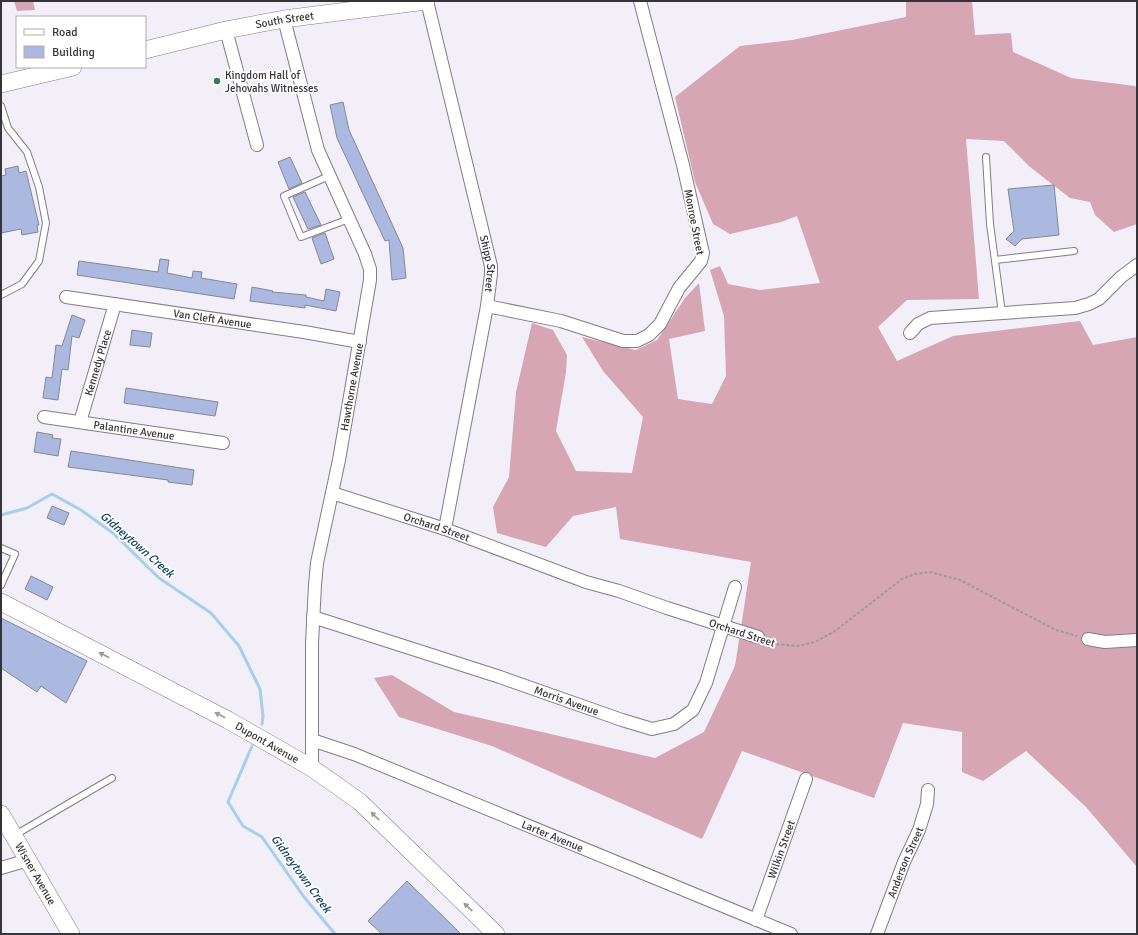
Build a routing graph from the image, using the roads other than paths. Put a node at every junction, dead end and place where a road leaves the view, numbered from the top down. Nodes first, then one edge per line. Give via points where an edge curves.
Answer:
1 (426, 1) edge
2 (640, 1) edge
3 (284, 19) junction
4 (226, 30) junction
5 (146, 50) edge
6 (69, 68) edge
7 (1, 84) edge
8 (1, 106) edge
9 (257, 145) dead end
10 (986, 157) dead end
11 (330, 176) junction
12 (349, 219) junction
13 (1074, 251) dead end
14 (1137, 256) edge
15 (995, 260) junction
16 (1137, 265) edge
17 (1121, 277) junction
18 (1, 295) edge
19 (66, 296) dead end
20 (115, 304) junction
21 (487, 306) junction
22 (1002, 313) junction
23 (910, 333) dead end
24 (360, 342) junction
25 (44, 417) dead end
26 (80, 422) junction
27 (223, 443) dead end
28 (332, 493) junction
29 (445, 529) junction
30 (1, 548) edge
31 (1, 585) edge
32 (735, 587) dead end
33 (1, 602) edge
34 (312, 617) junction
35 (722, 626) junction
36 (758, 637) road end
37 (1088, 639) road end
38 (1137, 640) edge
39 (312, 740) junction
40 (312, 768) junction
41 (112, 778) dead end
42 (806, 779) dead end
43 (928, 790) dead end
44 (1, 814) edge
45 (14, 836) junction
46 (28, 860) junction
47 (1, 868) edge
48 (756, 920) junction
49 (773, 931) edge
50 (72, 934) edge
51 (496, 934) edge
52 (791, 934) edge
53 (877, 934) edge

1 - 3 street, South Street
1 - 21 street, Shipp Street via 491,266
2 - 21 street, Monroe Street via 683,166 703,253 701,261 679,288 660,324 649,335 637,341 623,341 561,321
3 - 4 street, South Street
3 - 11 street, Hawthorne Avenue via 318,150
4 - 5 street, South Street
4 - 9 street
6 - 7 street
8 - 18 lane via 8,128 27,152 39,187 46,224 39,261 22,284
10 - 15 lane
11 - 12 street, Hawthorne Avenue
11 - 12 lane via 284,196 301,237
12 - 24 street, Hawthorne Avenue via 370,269
13 - 15 lane
14 - 17 street
15 - 22 lane
16 - 17 street
17 - 22 street via 1099,299 1089,304 1075,308
19 - 20 street, Van Cleft Avenue
20 - 24 street, Van Cleft Avenue
20 - 26 street, Kennedy Place
21 - 29 street, Shipp Street
22 - 23 street via 930,318 918,324
24 - 28 street, Hawthorne Avenue
25 - 26 street, Palantine Avenue
26 - 27 street, Palantine Avenue
28 - 29 street, Orchard Street
28 - 34 street, Hawthorne Avenue via 317,563
29 - 35 street, Orchard Street via 586,582
30 - 31 lane via 15,554
32 - 35 street, Morris Avenue
40 -> 33 street, Dupont Avenue via 228,720
34 - 35 street, Morris Avenue via 652,729 674,724 693,710 706,684
34 - 39 street, Hawthorne Avenue
35 - 36 street, Orchard Street
37 - 38 street via 1105,642
39 - 40 street, Hawthorne Avenue
39 - 48 street, Larter Avenue via 354,754
51 -> 40 street, Dupont Avenue via 360,802
41 - 45 lane
42 - 48 street, Wilkin Street
43 - 53 street, Anderson Street via 919,830
44 - 45 street, Wisner Avenue
45 - 46 street, Wisner Avenue
46 - 47 street
46 - 50 street, Wisner Avenue
48 - 49 street, Larter Avenue
49 - 52 street, Larter Avenue

